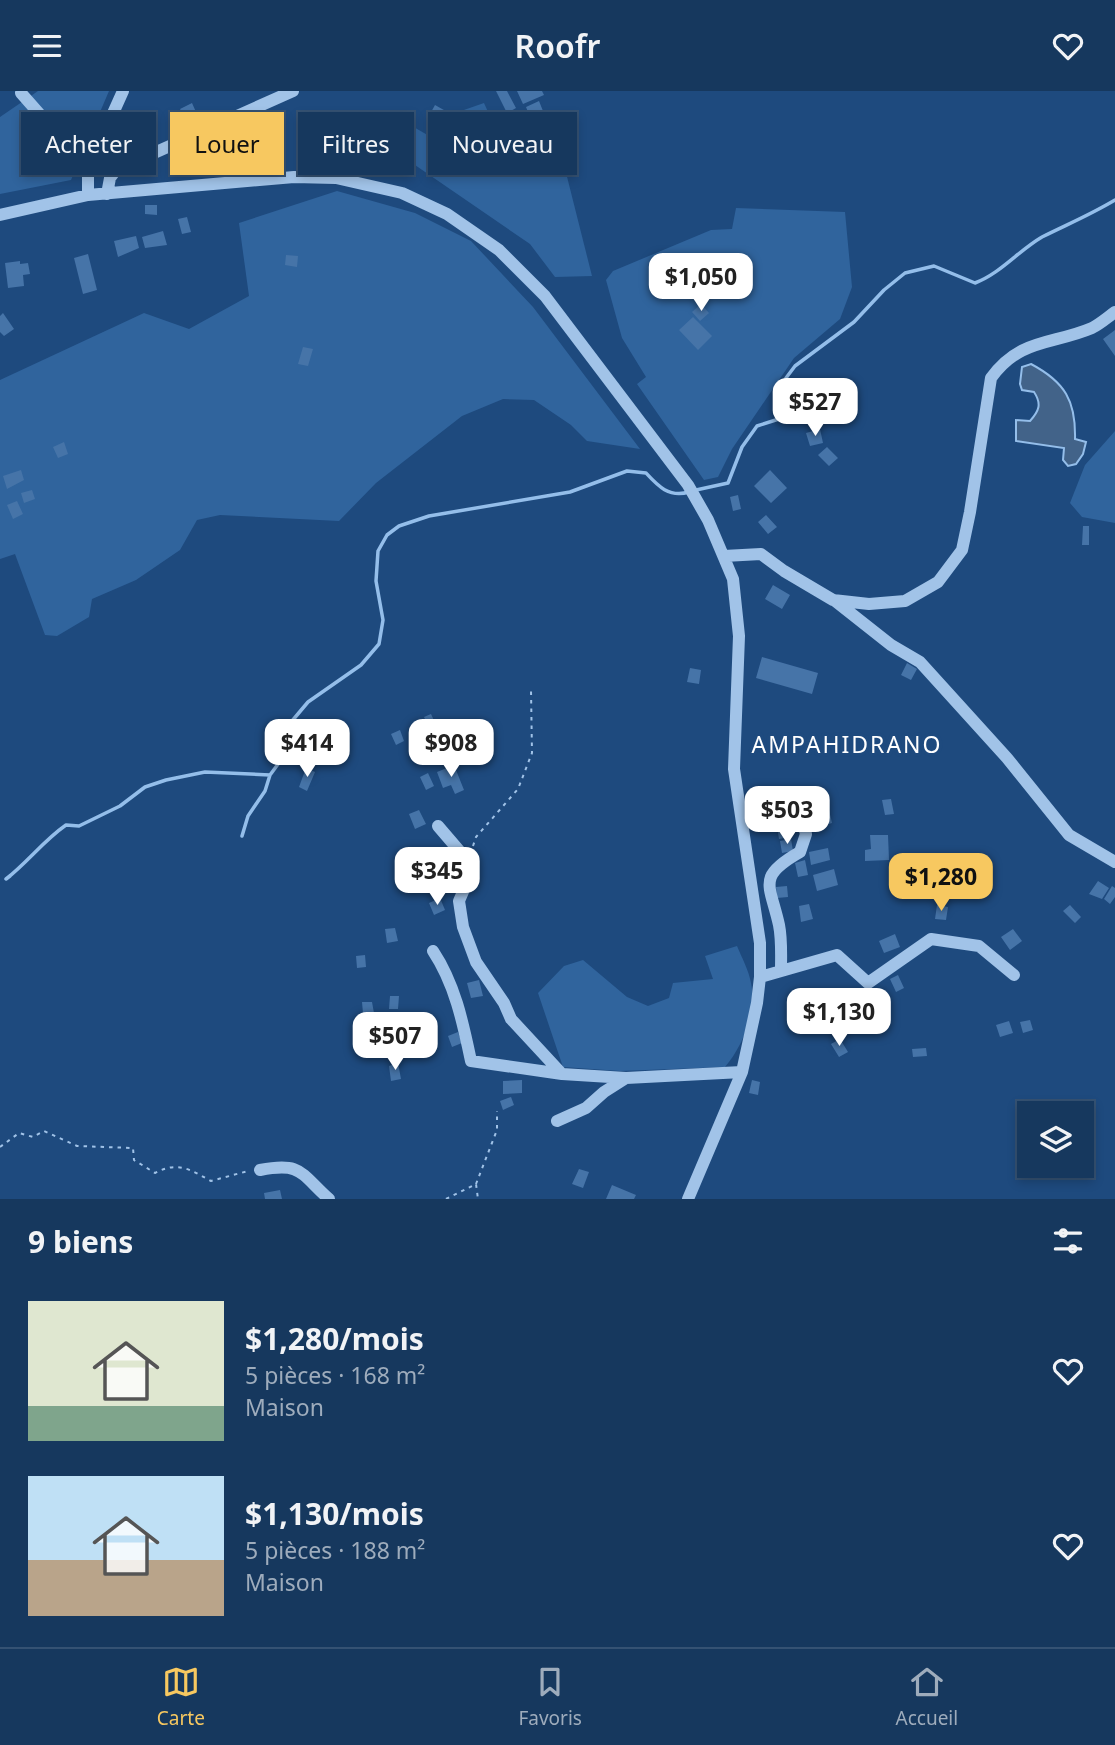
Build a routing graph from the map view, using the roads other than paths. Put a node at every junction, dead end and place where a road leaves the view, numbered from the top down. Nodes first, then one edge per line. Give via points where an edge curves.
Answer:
1 (123, 91) edge
2 (293, 91) edge
3 (21, 93) edge
4 (38, 112) edge
5 (112, 112) edge
6 (88, 175) edge
7 (107, 194) junction
8 (88, 195) junction
9 (0, 215) edge
10 (1115, 312) edge
11 (724, 556) junction
12 (833, 600) junction
13 (794, 794) dead end
14 (438, 826) dead end
15 (1115, 862) edge
16 (433, 951) dead end
17 (782, 971) junction
18 (1014, 975) dead end
19 (760, 977) junction
20 (742, 1072) junction
21 (562, 1074) junction
22 (626, 1078) junction
23 (557, 1121) dead end
24 (260, 1170) road end
25 (330, 1199) edge
26 (688, 1199) edge

1 - 5 street
2 - 7 street via 116,170
3 - 4 street
6 - 8 street
7 - 8 street
7 - 11 street via 294,177 336,179 402,193 447,214 499,250 545,296 688,485
8 - 9 street
10 - 12 street via 1093,327 1027,347 1003,361 990,378 961,550 938,582 905,601
11 - 12 street via 761,554
11 - 19 street via 738,613 734,769 760,943
12 - 15 street via 920,662 1069,835
13 - 17 street via 806,834 800,852 777,865 768,880 779,926
14 - 21 street via 467,860 468,880 459,901 476,962 511,1019
16 - 21 street via 445,970 471,1061
17 - 18 street via 837,955 868,983 931,939 979,946
17 - 19 street
19 - 20 street
20 - 22 street
20 - 26 street
21 - 22 street
22 - 23 street via 586,1108
24 - 25 street via 286,1165 301,1171

